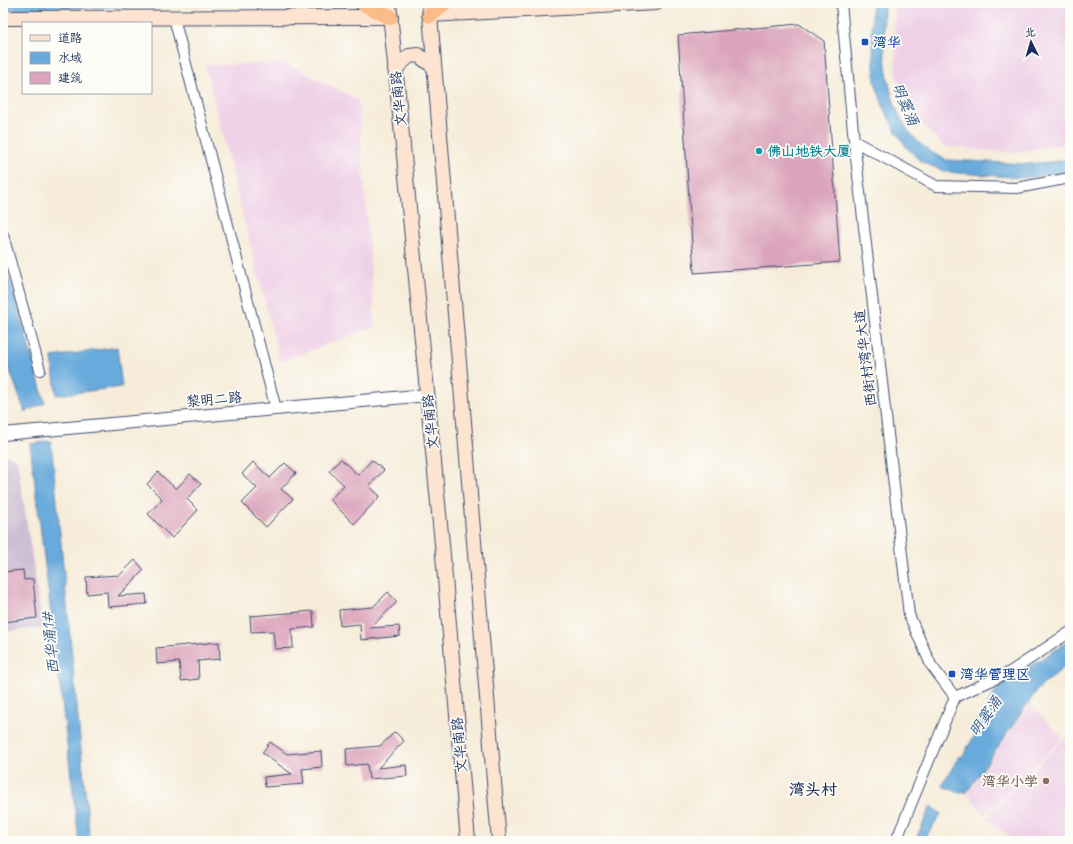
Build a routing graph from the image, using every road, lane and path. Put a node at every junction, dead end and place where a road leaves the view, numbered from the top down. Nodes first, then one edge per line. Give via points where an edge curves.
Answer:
1 (363, 3) edge
2 (444, 3) edge
3 (656, 3) edge
4 (841, 3) edge
5 (429, 9) edge
6 (390, 10) edge
7 (3, 18) edge
8 (174, 18) junction
9 (434, 68) junction
10 (395, 70) junction
11 (854, 141) junction
12 (1070, 178) edge
13 (3, 235) edge
14 (40, 370) dead end
15 (427, 395) junction
16 (276, 409) junction
17 (3, 434) edge
18 (1070, 632) edge
19 (955, 697) junction
20 (468, 841) edge
21 (499, 841) edge
22 (896, 841) edge

1 - 6 highway
2 - 5 highway
3 - 5 main road
4 - 11 street, 西街村湾华大道
5 - 9 main road
6 - 8 main road
6 - 10 main road, 文华南路
7 - 8 main road
8 - 16 street
9 - 10 main road via 418,55 409,56
9 - 21 main road
10 - 15 main road, 文华南路
11 - 12 street via 936,186 1016,188
11 - 19 street, 西街村湾华大道 via 909,615 931,665
13 - 14 street
15 - 16 street, 黎明二路
15 - 20 main road, 文华南路
16 - 17 street, 黎明二路
18 - 19 street via 1010,672
19 - 22 street

